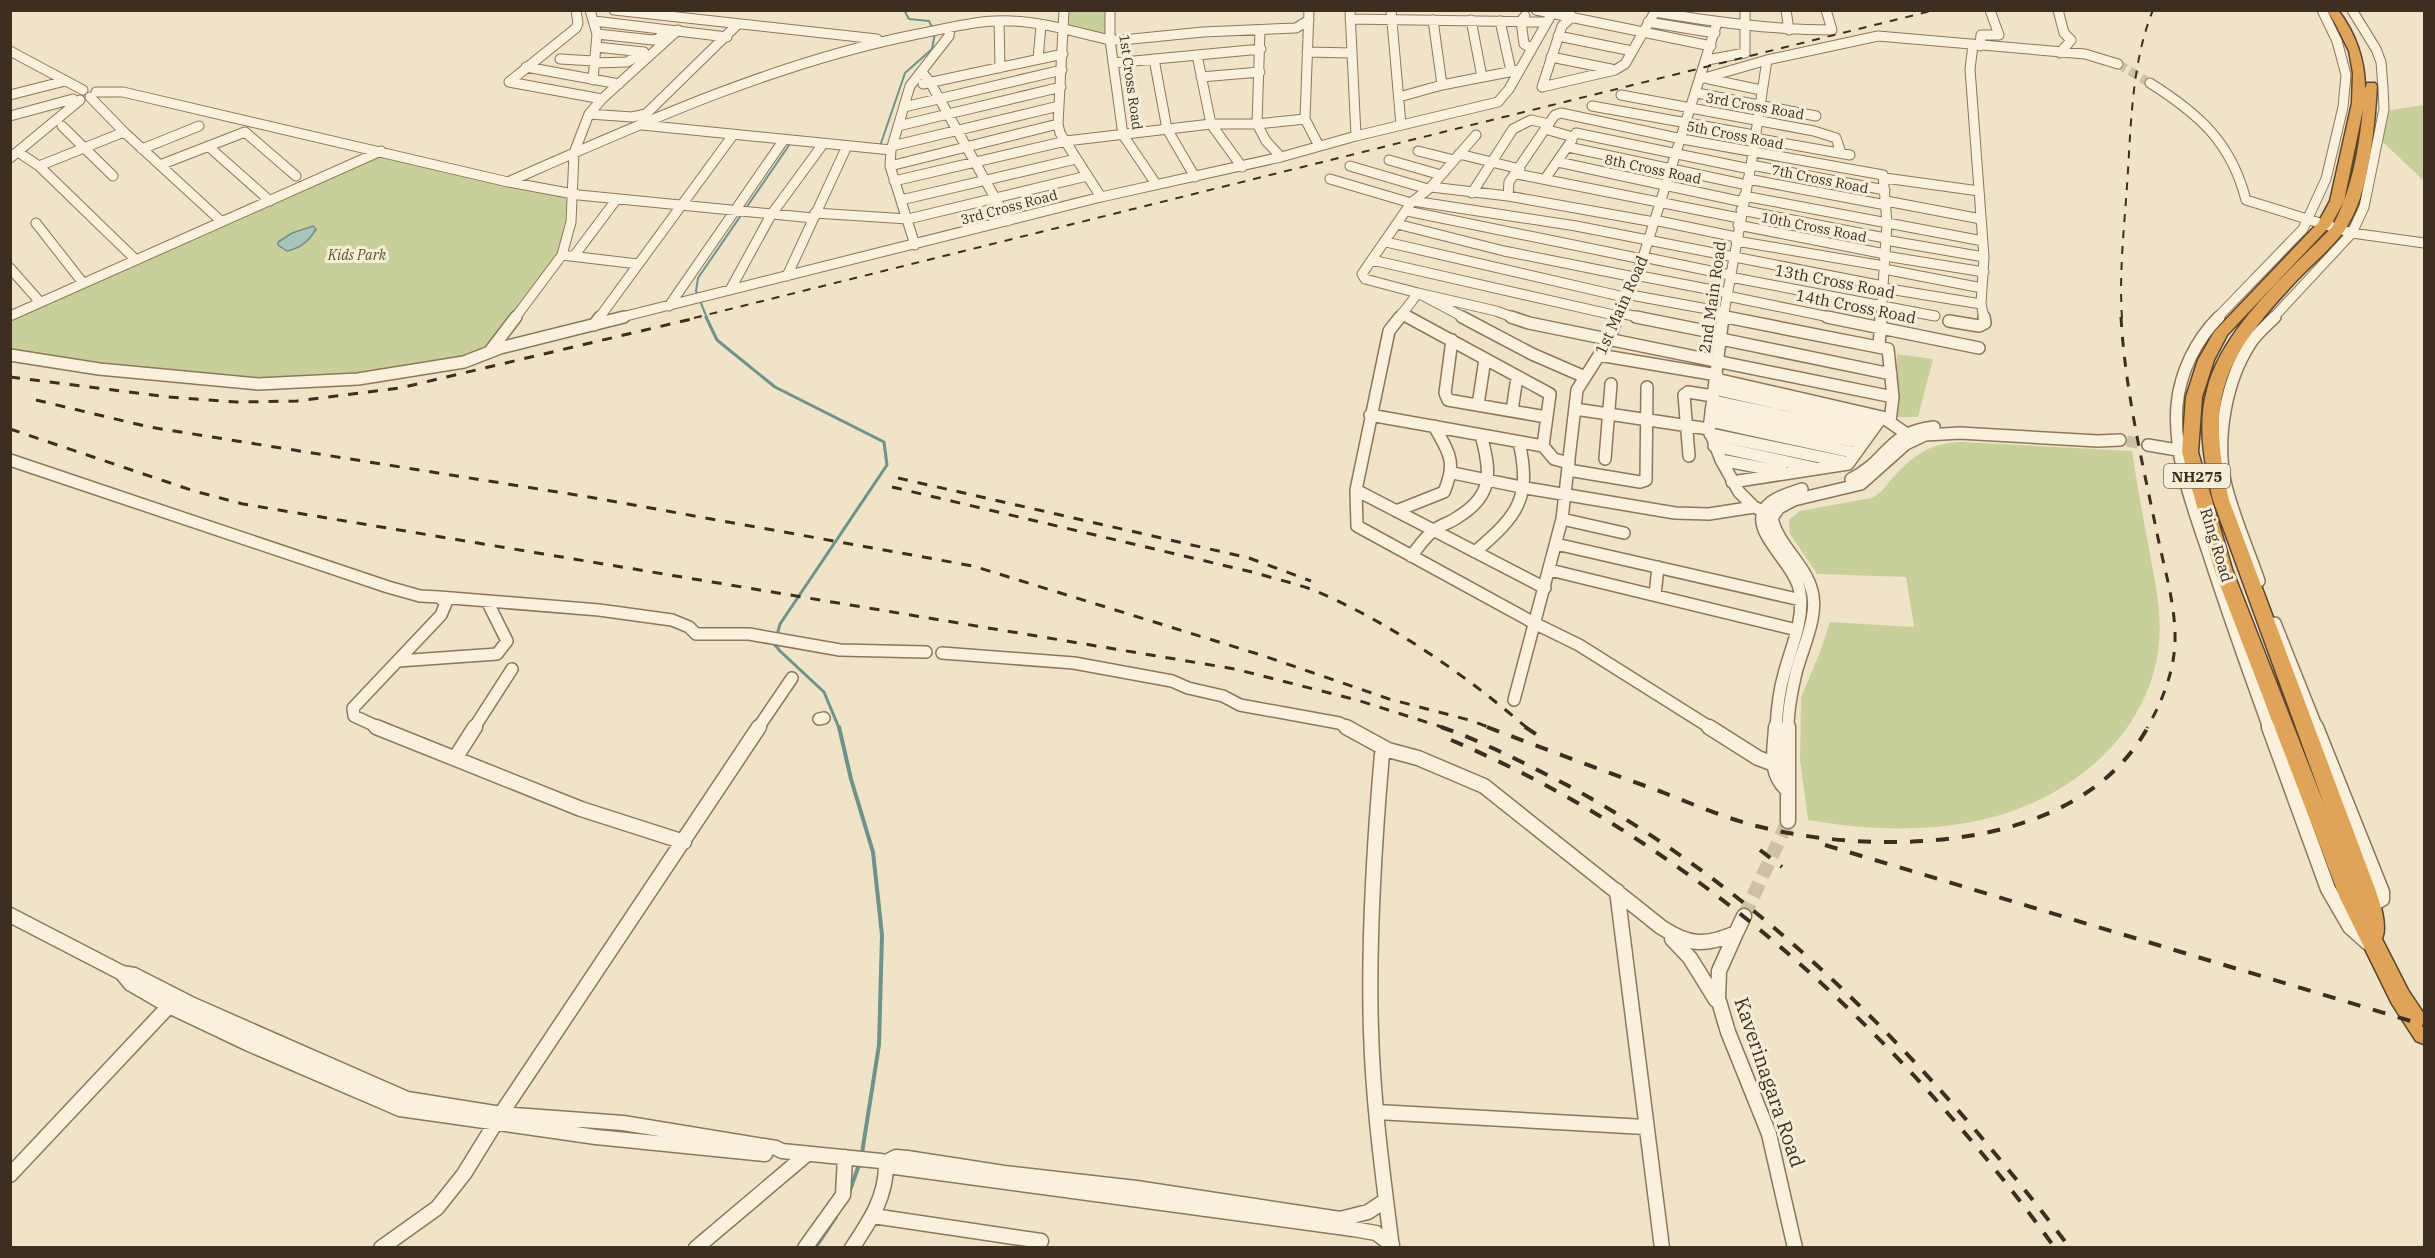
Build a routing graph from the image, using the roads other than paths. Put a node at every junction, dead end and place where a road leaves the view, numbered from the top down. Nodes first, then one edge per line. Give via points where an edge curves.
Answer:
1 (576, 10) edge
2 (590, 10) edge
3 (614, 10) edge
4 (1064, 10) edge
5 (1110, 10) edge
6 (1471, 10) edge
7 (1530, 10) edge
8 (1536, 10) edge
9 (1710, 10) edge
10 (1745, 10) edge
11 (1786, 10) edge
12 (1826, 10) edge
13 (1990, 10) edge
14 (2058, 10) edge
15 (2322, 10) edge
16 (2332, 10) edge
17 (2343, 10) edge
18 (2352, 10) edge
19 (1655, 11) edge
20 (1309, 15) edge
21 (1350, 15) edge
22 (1391, 15) edge
23 (1417, 15) edge
24 (1551, 15) edge
25 (1571, 15) edge
26 (1433, 20) junction
27 (1471, 20) junction
28 (594, 21) junction
29 (999, 21) junction
30 (1496, 21) junction
31 (1521, 21) junction
32 (1648, 22) junction
33 (738, 24) junction
34 (1041, 26) junction
35 (1714, 26) junction
36 (1747, 26) junction
37 (950, 28) junction
38 (668, 29) junction
39 (678, 30) junction
40 (1260, 30) junction
41 (1790, 30) junction
42 (1065, 31) junction
43 (1642, 33) junction
44 (597, 34) junction
45 (1558, 36) junction
46 (727, 37) junction
47 (1110, 39) junction
48 (655, 40) junction
49 (884, 40) junction
50 (1711, 46) junction
51 (1976, 46) junction
52 (596, 47) junction
53 (1531, 48) junction
54 (1261, 49) junction
55 (10, 51) edge
56 (1308, 51) junction
57 (1632, 51) junction
58 (644, 52) junction
59 (1352, 53) junction
60 (2060, 53) junction
61 (1063, 54) junction
62 (1197, 55) junction
63 (1551, 57) junction
64 (560, 59) dead end
65 (1038, 59) junction
66 (1154, 59) junction
67 (1707, 60) junction
68 (1767, 60) junction
69 (594, 62) junction
70 (1113, 63) junction
71 (2118, 64) tunnel mouth
72 (526, 67) junction
73 (1000, 68) junction
74 (1062, 69) junction
75 (1515, 70) junction
76 (1615, 70) junction
77 (922, 72) junction
78 (1260, 72) junction
79 (1201, 77) junction
80 (1482, 77) junction
81 (1703, 79) junction
82 (593, 80) junction
83 (65, 81) junction
84 (930, 82) junction
85 (2150, 83) tunnel mouth
86 (619, 84) junction
87 (1442, 85) junction
88 (910, 86) junction
89 (1060, 87) junction
90 (83, 90) junction
91 (1761, 90) junction
92 (1697, 93) junction
93 (10, 95) edge
94 (93, 95) junction
95 (1621, 95) dead end
96 (1398, 97) junction
97 (939, 98) junction
98 (76, 99) junction
99 (602, 99) junction
100 (1059, 106) junction
101 (1592, 106) dead end
102 (1759, 106) junction
103 (904, 107) junction
104 (1692, 108) junction
105 (589, 114) junction
106 (947, 114) junction
107 (10, 116) edge
108 (1816, 116) dead end
109 (646, 118) junction
110 (1305, 119) junction
111 (1586, 119) junction
112 (1758, 122) junction
113 (1687, 123) junction
114 (1058, 124) junction
115 (1210, 124) junction
116 (1257, 124) junction
117 (641, 125) junction
118 (1401, 125) junction
119 (62, 126) dead end
120 (199, 126) dead end
121 (898, 126) junction
122 (1547, 127) junction
123 (1167, 129) junction
124 (957, 131) junction
125 (124, 132) junction
126 (733, 135) junction
127 (1123, 135) junction
128 (1476, 135) dead end
129 (1575, 135) junction
130 (1356, 136) junction
131 (1754, 136) junction
132 (1682, 139) junction
133 (784, 141) junction
134 (1066, 141) junction
135 (823, 144) junction
136 (208, 146) junction
137 (847, 146) junction
138 (1319, 146) junction
139 (966, 147) junction
140 (1568, 147) junction
141 (86, 148) junction
142 (142, 149) junction
143 (890, 149) junction
144 (381, 151) junction
145 (1418, 151) dead end
146 (18, 152) junction
147 (1752, 152) junction
148 (574, 153) junction
149 (1677, 154) junction
150 (1281, 157) junction
151 (1456, 157) junction
152 (10, 158) edge
153 (1076, 159) junction
154 (1389, 160) dead end
155 (1491, 162) junction
156 (1558, 162) junction
157 (975, 163) junction
158 (160, 165) junction
159 (39, 166) junction
160 (890, 166) junction
161 (1242, 166) junction
162 (1350, 166) dead end
163 (1672, 170) junction
164 (1518, 171) junction
165 (1924, 173) dead end
166 (1441, 175) junction
167 (113, 176) dead end
168 (296, 176) dead end
169 (1087, 176) junction
170 (1882, 176) junction
171 (1195, 177) junction
172 (1330, 179) dead end
173 (1545, 179) junction
174 (894, 181) junction
175 (985, 181) junction
176 (508, 182) junction
177 (1156, 184) junction
178 (1926, 184) junction
179 (1666, 186) junction
180 (1429, 188) junction
181 (1978, 190) junction
182 (1472, 193) junction
183 (573, 194) junction
184 (1745, 194) junction
185 (1508, 196) junction
186 (1101, 197) junction
187 (995, 198) junction
188 (1886, 199) junction
189 (616, 200) junction
190 (901, 200) junction
191 (270, 201) junction
192 (1660, 202) junction
193 (1410, 205) junction
194 (681, 207) junction
195 (735, 212) junction
196 (771, 215) junction
197 (814, 216) junction
198 (908, 219) junction
199 (1981, 219) junction
200 (1008, 221) junction
201 (1654, 221) junction
202 (222, 222) junction
203 (36, 223) dead end
204 (1887, 223) junction
205 (1397, 224) junction
206 (2330, 227) junction
207 (1648, 239) junction
208 (1736, 239) junction
209 (1885, 239) junction
210 (1983, 241) junction
211 (1386, 242) junction
212 (2424, 243) edge
213 (915, 245) junction
214 (562, 255) junction
215 (574, 255) junction
216 (1734, 255) junction
217 (1984, 257) junction
218 (1643, 258) junction
219 (136, 260) junction
220 (1372, 260) junction
221 (1884, 261) junction
222 (638, 264) junction
223 (10, 268) edge
224 (1984, 272) junction
225 (787, 276) junction
226 (1634, 276) junction
227 (1730, 276) junction
228 (21, 281) junction
229 (83, 283) junction
230 (10, 286) edge
231 (1883, 287) junction
232 (1982, 288) junction
233 (730, 290) junction
234 (1418, 293) junction
235 (1727, 294) junction
236 (1625, 296) junction
237 (40, 302) junction
238 (1881, 304) junction
239 (1982, 304) junction
240 (669, 306) junction
241 (1402, 313) junction
242 (1618, 314) junction
243 (1723, 314) junction
244 (10, 316) edge
245 (1935, 316) dead end
246 (1949, 321) dead end
247 (594, 325) junction
248 (1880, 326) junction
249 (1721, 336) junction
250 (1610, 338) junction
251 (1452, 340) junction
252 (1879, 347) junction
253 (1980, 348) dead end
254 (490, 351) junction
255 (10, 355) edge
256 (1599, 355) junction
257 (1485, 359) junction
258 (1718, 360) junction
259 (1891, 374) junction
260 (1517, 377) junction
261 (1585, 377) junction
262 (1611, 384) dead end
263 (1647, 387) dead end
264 (1893, 396) junction
265 (1712, 404) junction
266 (1478, 405) junction
267 (1575, 409) junction
268 (1512, 411) junction
269 (1610, 414) junction
270 (1370, 415) junction
271 (1546, 417) junction
272 (1647, 420) junction
273 (1434, 426) junction
274 (1687, 426) junction
275 (1873, 432) junction
276 (1904, 432) junction
277 (1482, 435) junction
278 (1519, 442) junction
279 (2148, 445) tunnel mouth
280 (1543, 446) junction
281 (1714, 446) junction
282 (2184, 451) junction
283 (1689, 456) dead end
284 (1605, 459) dead end
285 (10, 460) edge
286 (1720, 460) junction
287 (1849, 463) junction
288 (1568, 466) junction
289 (1822, 470) junction
290 (1453, 473) junction
291 (1793, 474) junction
292 (1489, 481) junction
293 (1732, 482) junction
294 (1526, 488) junction
295 (1356, 490) junction
296 (1565, 494) junction
297 (1396, 511) junction
298 (1763, 511) junction
299 (1562, 519) junction
300 (1433, 530) junction
301 (1624, 533) dead end
302 (1556, 544) junction
303 (1475, 552) junction
304 (1411, 556) junction
305 (1658, 567) junction
306 (1550, 570) junction
307 (1545, 588) junction
308 (1655, 595) junction
309 (439, 597) junction
310 (1801, 600) junction
311 (487, 601) junction
312 (1536, 624) junction
313 (1797, 630) junction
314 (926, 652) dead end
315 (942, 653) dead end
316 (398, 661) junction
317 (512, 669) dead end
318 (792, 678) dead end
319 (1514, 700) dead end
320 (1388, 750) junction
321 (456, 757) junction
322 (1774, 764) junction
323 (1788, 790) junction
324 (1788, 821) tunnel mouth
325 (684, 843) junction
326 (1617, 891) junction
327 (10, 915) edge
328 (1744, 915) tunnel mouth
329 (1661, 927) junction
330 (1736, 933) junction
331 (2380, 958) junction
332 (122, 973) junction
333 (169, 1006) junction
334 (1720, 1006) junction
335 (2424, 1034) edge
336 (1377, 1112) junction
337 (497, 1119) junction
338 (1645, 1127) junction
339 (806, 1155) junction
340 (847, 1158) junction
341 (886, 1162) junction
342 (10, 1175) edge
343 (1049, 1183) junction
344 (1386, 1200) junction
345 (873, 1216) junction
346 (1041, 1241) dead end
347 (1392, 1246) edge
348 (381, 1248) edge
349 (696, 1248) edge
350 (805, 1248) edge
351 (852, 1248) edge
352 (1662, 1248) edge
353 (1795, 1248) edge

1 - 72 street via 576,28
2 - 28 street
3 - 33 street
4 - 42 street
5 - 47 street, 1st Cross Road
6 - 30 street
7 - 31 street
8 - 24 street
9 - 35 street, 1st Main Road
10 - 36 street
11 - 41 street
12 - 41 street via 1833,27 1826,31
13 - 51 street via 1999,35 1981,35
14 - 60 street via 2064,33 2071,40
15 - 206 street via 2343,60 2345,92 2326,184
16 - 206 highway, Ring Road / NH275 via 2355,51 2360,73 2358,103
17 - 206 highway, Ring Road / NH275 via 2367,56 2370,110 2348,213
18 - 206 street via 2381,62 2384,109 2364,207
19 - 32 street
19 - 35 street
20 - 40 street via 1296,28
20 - 56 street
21 - 22 street
21 - 59 street
22 - 23 street
22 - 96 street
23 - 26 street
24 - 25 street
24 - 31 street
24 - 53 street
25 - 43 street
25 - 45 street
26 - 27 street
26 - 87 street
27 - 30 street
27 - 80 street
28 - 38 street
28 - 44 street
29 - 34 street
29 - 37 street
29 - 73 street
30 - 31 street
30 - 75 street
31 - 53 street via 1524,44
32 - 35 street
32 - 43 street
33 - 46 street
33 - 49 street
34 - 42 street
34 - 65 street
35 - 36 street
35 - 50 street, 1st Main Road
36 - 41 street
36 - 67 street via 1745,53
37 - 49 street
37 - 77 street via 949,36
38 - 39 street
38 - 48 street
39 - 46 street
39 - 86 street
40 - 47 street
40 - 54 street
42 - 47 street
42 - 61 street
43 - 50 street
43 - 57 street
44 - 48 street
44 - 52 street
45 - 57 street
45 - 63 street
46 - 109 street
47 - 70 street, 1st Cross Road
48 - 58 street
49 - 109 street via 758,76
50 - 67 street, 1st Main Road
51 - 60 street
51 - 68 street via 1878,36
51 - 181 street via 1971,69
52 - 58 street
52 - 69 street
53 - 75 street
54 - 62 street
54 - 78 street
55 - 83 street
56 - 59 street
56 - 110 street
57 - 76 street via 1625,64
58 - 69 street via 626,63
59 - 130 street
60 - 71 street via 2085,54
61 - 65 street
61 - 74 street
62 - 66 street
62 - 79 street
63 - 76 street
63 - 76 street via 1542,87
64 - 69 street
65 - 73 street
66 - 70 street
66 - 123 street
67 - 81 street, 1st Main Road
68 - 81 street
68 - 91 street, 2nd Main Road
69 - 82 street
70 - 127 street, 1st Cross Road
72 - 82 street
72 - 99 street via 509,82
73 - 84 street
74 - 89 street
74 - 97 street
75 - 80 street
75 - 118 street, 3rd Cross Road via 1509,89 1498,102
77 - 84 street
77 - 88 street
78 - 79 street
78 - 116 street
79 - 115 street
80 - 87 street
81 - 91 street
81 - 92 street, 1st Main Road
82 - 86 street
83 - 90 street
83 - 93 street
84 - 88 street
84 - 97 street
85 - 206 street via 2217,136 2234,165 2246,200
86 - 99 street
87 - 96 street
88 - 103 street
89 - 100 street
89 - 106 street
90 - 94 street via 92,89
90 - 98 street via 74,94
91 - 102 street, 2nd Main Road
92 - 102 street
92 - 104 street, 1st Main Road
94 - 98 street
94 - 125 street
94 - 144 street via 123,92
95 - 104 street, 3rd Cross Road
96 - 118 street
97 - 103 street
97 - 106 street
98 - 107 street
98 - 146 street
99 - 105 street
100 - 114 street
100 - 124 street
101 - 113 street
102 - 108 street
102 - 112 street, 2nd Main Road
103 - 121 street
104 - 112 street, 3rd Cross Road
104 - 113 street, 1st Main Road
105 - 109 street
105 - 148 street
106 - 121 street
106 - 124 street
109 - 117 street
110 - 116 street
110 - 138 street
111 - 122 street, 5th Cross Road via 1557,114
111 - 129 street
111 - 132 street, 5th Cross Road
112 - 131 street, 2nd Main Road
112 - 131 street, 3rd Cross Road via 1836,138 1846,154
113 - 131 street
113 - 132 street, 1st Main Road
114 - 134 street
114 - 139 street
115 - 116 street
115 - 123 street
115 - 161 street
116 - 150 street
117 - 126 street
117 - 148 street
118 - 130 street, 3rd Cross Road
119 - 141 street
120 - 142 street
121 - 143 street
122 - 129 street
122 - 155 street via 1536,119 1521,123
122 - 164 street
123 - 127 street
123 - 171 street
124 - 139 street
124 - 143 street
125 - 141 street
125 - 142 street
126 - 133 street
126 - 194 street
127 - 134 street
127 - 177 street, 1st Cross Road
128 - 151 street
129 - 140 street
129 - 149 street
130 - 138 street, 3rd Cross Road
131 - 147 street, 2nd Main Road
132 - 147 street, 5th Cross Road
132 - 149 street, 1st Main Road
133 - 135 street
133 - 195 street
134 - 153 street
134 - 157 street
135 - 137 street
135 - 196 street
136 - 158 street
136 - 168 street via 245,132
136 - 191 street
137 - 143 street
137 - 197 street
138 - 150 street, 3rd Cross Road
139 - 157 street
139 - 160 street
140 - 156 street
140 - 163 street, 7th Cross Road
141 - 159 street
141 - 167 street
142 - 158 street
143 - 160 street
144 - 176 street
144 - 191 street
145 - 151 street
146 - 152 street
146 - 159 street
147 - 170 street, 5th Cross Road
147 - 184 street, 2nd Main Road
148 - 176 street
148 - 183 street
149 - 163 street, 1st Main Road
149 - 184 street
150 - 161 street, 3rd Cross Road
151 - 155 street
151 - 166 street
153 - 169 street
153 - 175 street
154 - 166 street
155 - 164 street
155 - 182 street
156 - 173 street
156 - 179 street, 8th Cross Road
157 - 174 street
157 - 175 street
158 - 202 street
159 - 219 street
160 - 174 street
161 - 171 street, 3rd Cross Road
162 - 180 street
163 - 179 street, 1st Main Road
163 - 184 street, 7th Cross Road
164 - 173 street
164 - 185 street via 1509,183
165 - 178 street
166 - 180 street
169 - 186 street
169 - 187 street
170 - 178 street, 5th Cross Road
170 - 188 street
171 - 177 street, 3rd Cross Road
172 - 193 street
173 - 192 street
174 - 190 street
175 - 187 street
175 - 190 street
176 - 183 street
177 - 186 street, 3rd Cross Road
178 - 181 street, 5th Cross Road
179 - 184 street, 8th Cross Road
179 - 192 street, 1st Main Road
180 - 182 street
180 - 193 street
181 - 199 street
182 - 185 street
183 - 189 street
183 - 214 street via 571,222
184 - 188 street, 7th Cross Road
184 - 188 street
184 - 192 street
184 - 204 street, 8th Cross Road
184 - 208 street, 2nd Main Road
184 - 209 street
184 - 221 street, 10th Cross Road
185 - 201 street
186 - 200 street, 3rd Cross Road
187 - 198 street
187 - 200 street
188 - 199 street
188 - 204 street
189 - 194 street
189 - 215 street
190 - 198 street
191 - 202 street
192 - 201 street, 1st Main Road
193 - 205 street
193 - 207 street
193 - 218 street, 13th Cross Road
194 - 195 street
194 - 222 street
195 - 196 street
195 - 240 street
196 - 197 street
196 - 233 street
197 - 198 street
197 - 225 street
198 - 213 street
199 - 210 street
200 - 213 street, 3rd Cross Road
201 - 207 street, 1st Main Road
201 - 208 street
202 - 219 street
203 - 229 street
204 - 209 street
204 - 210 street, 8th Cross Road
205 - 211 street
205 - 226 street, 14th Cross Road via 1504,251
206 - 212 street
206 - 282 highway, Ring Road / NH275 via 2221,332 2206,360 2194,397
206 - 331 highway, Ring Road / NH275 via 2225,361 2214,389 2211,456 2221,500 2370,906
207 - 216 street
207 - 218 street, 1st Main Road
208 - 216 street, 2nd Main Road
208 - 221 street
209 - 217 street
209 - 221 street
210 - 217 street
211 - 220 street
211 - 236 street
213 - 225 street, 3rd Cross Road
214 - 215 street
214 - 254 street
215 - 222 street
216 - 227 street, 2nd Main Road
216 - 231 street
217 - 224 street
218 - 226 street, 1st Main Road
218 - 227 street, 13th Cross Road
219 - 229 street
220 - 234 street via 1362,274 1365,279
220 - 242 street
221 - 224 street, 10th Cross Road
221 - 231 street
221 - 232 street
222 - 247 street
223 - 228 street
224 - 232 street
225 - 233 street, 3rd Cross Road
226 - 235 street, 14th Cross Road
226 - 236 street, 1st Main Road
227 - 235 street, 2nd Main Road
227 - 238 street, 13th Cross Road
228 - 230 street
228 - 237 street
229 - 237 street
231 - 238 street
231 - 239 street
232 - 239 street
233 - 240 street, 3rd Cross Road
234 - 241 street
234 - 250 street via 1529,323
234 - 261 street via 1532,354
235 - 243 street, 2nd Main Road
235 - 248 street, 14th Cross Road
236 - 242 street, 1st Main Road
236 - 243 street
237 - 244 street
238 - 245 street, 13th Cross Road
238 - 248 street
239 - 246 street via 1983,326
240 - 247 street, 3rd Cross Road
241 - 251 street
241 - 270 street via 1389,331
242 - 249 street
242 - 250 street, 1st Main Road
243 - 249 street, 2nd Main Road
243 - 252 street
247 - 254 street, 3rd Cross Road
248 - 252 street
248 - 253 street, 14th Cross Road
249 - 258 street, 2nd Main Road
249 - 259 street
250 - 256 street, 1st Main Road
250 - 258 street
251 - 257 street
251 - 266 street via 1446,397
252 - 259 street via 1890,352
254 - 255 street, 3rd Cross Road via 464,362 358,380 258,384 99,369
256 - 261 street, 1st Main Road
256 - 265 street
257 - 260 street
257 - 266 street
258 - 264 street
258 - 265 street, 2nd Main Road
259 - 264 street
260 - 268 street
260 - 271 street via 1550,394
261 - 267 street, 1st Main Road via 1577,390
262 - 269 street
263 - 272 street
264 - 275 street
265 - 274 street
265 - 274 street via 1686,393
265 - 275 street
265 - 275 street
265 - 275 street
265 - 281 street, 2nd Main Road
265 - 287 street
266 - 268 street
267 - 269 street
267 - 288 street, 1st Main Road
268 - 271 street
269 - 272 street
269 - 284 street
270 - 273 street
270 - 295 street
271 - 280 street
272 - 274 street
272 - 288 street via 1644,482
273 - 277 street
273 - 290 street via 1451,456
274 - 283 street
275 - 276 street
275 - 287 street
276 - 298 street via 1861,475 1793,491 1771,501
276 - 298 street via 1954,426 2095,434 2124,440 1925,435 1906,444 1861,484
277 - 278 street
277 - 292 street
278 - 280 street
278 - 294 street
279 - 282 street
280 - 288 street via 1554,459
281 - 286 street, 2nd Main Road
281 - 289 street
282 - 331 highway, Ring Road / NH275 via 2223,568 2350,898
285 - 309 street via 388,587
286 - 291 street
286 - 293 street, 2nd Main Road
287 - 289 street
288 - 296 street, 1st Main Road
289 - 291 street
290 - 292 street
290 - 297 street via 1444,492
291 - 293 street
292 - 294 street
292 - 300 street via 1484,494 1459,517
293 - 298 street, 2nd Main Road
294 - 296 street
294 - 303 street via 1502,529
295 - 297 street
295 - 304 street via 1357,526
296 - 298 street via 1675,513
296 - 299 street, 1st Main Road
297 - 300 street
298 - 310 street via 1764,530 1798,581
298 - 323 street via 1802,569 1812,592 1812,615 1791,697
299 - 301 street
299 - 302 street, 1st Main Road
300 - 303 street
300 - 304 street
302 - 305 street
302 - 306 street, 1st Main Road
303 - 307 street
304 - 312 street
305 - 308 street
305 - 310 street
306 - 307 street, 1st Main Road
306 - 308 street
307 - 312 street, 1st Main Road
308 - 313 street
309 - 311 street
309 - 316 street via 446,603 441,615
310 - 313 street
311 - 314 street via 672,620 696,634 764,637 840,650
311 - 316 street via 507,641 497,654
312 - 319 street, 1st Main Road
312 - 322 street via 1579,645 1758,758
313 - 322 street via 1778,702
315 - 320 street via 1054,661 1172,681 1240,705 1339,723
316 - 321 street via 353,708 354,716
317 - 321 street
318 - 325 street
320 - 326 street via 1418,758 1484,786
320 - 336 street via 1382,754 1376,823 1371,1029
321 - 325 street via 581,808
322 - 323 street via 1776,779
323 - 324 street
325 - 337 street
326 - 329 street
326 - 338 street
327 - 332 street
328 - 330 street, Kaverinagara Road
329 - 330 street via 1686,943 1715,942
329 - 334 street via 1690,958
330 - 334 street, Kaverinagara Road via 1719,972
331 - 335 highway, Ring Road / NH275
332 - 333 street via 131,984
332 - 337 street via 134,975 407,1099
333 - 337 street via 400,1109
333 - 342 street
334 - 353 street, Kaverinagara Road via 1764,1118 1780,1170
336 - 338 street
336 - 344 street
337 - 339 street via 773,1155
337 - 348 street via 464,1174 437,1208
338 - 352 street
339 - 340 street
339 - 349 street
340 - 341 street
340 - 350 street via 843,1195
341 - 343 street via 895,1167
341 - 345 street via 888,1179
343 - 344 street via 1136,1188 1340,1219 1368,1212
343 - 347 street via 1376,1233
344 - 347 street
345 - 346 street
345 - 351 street

